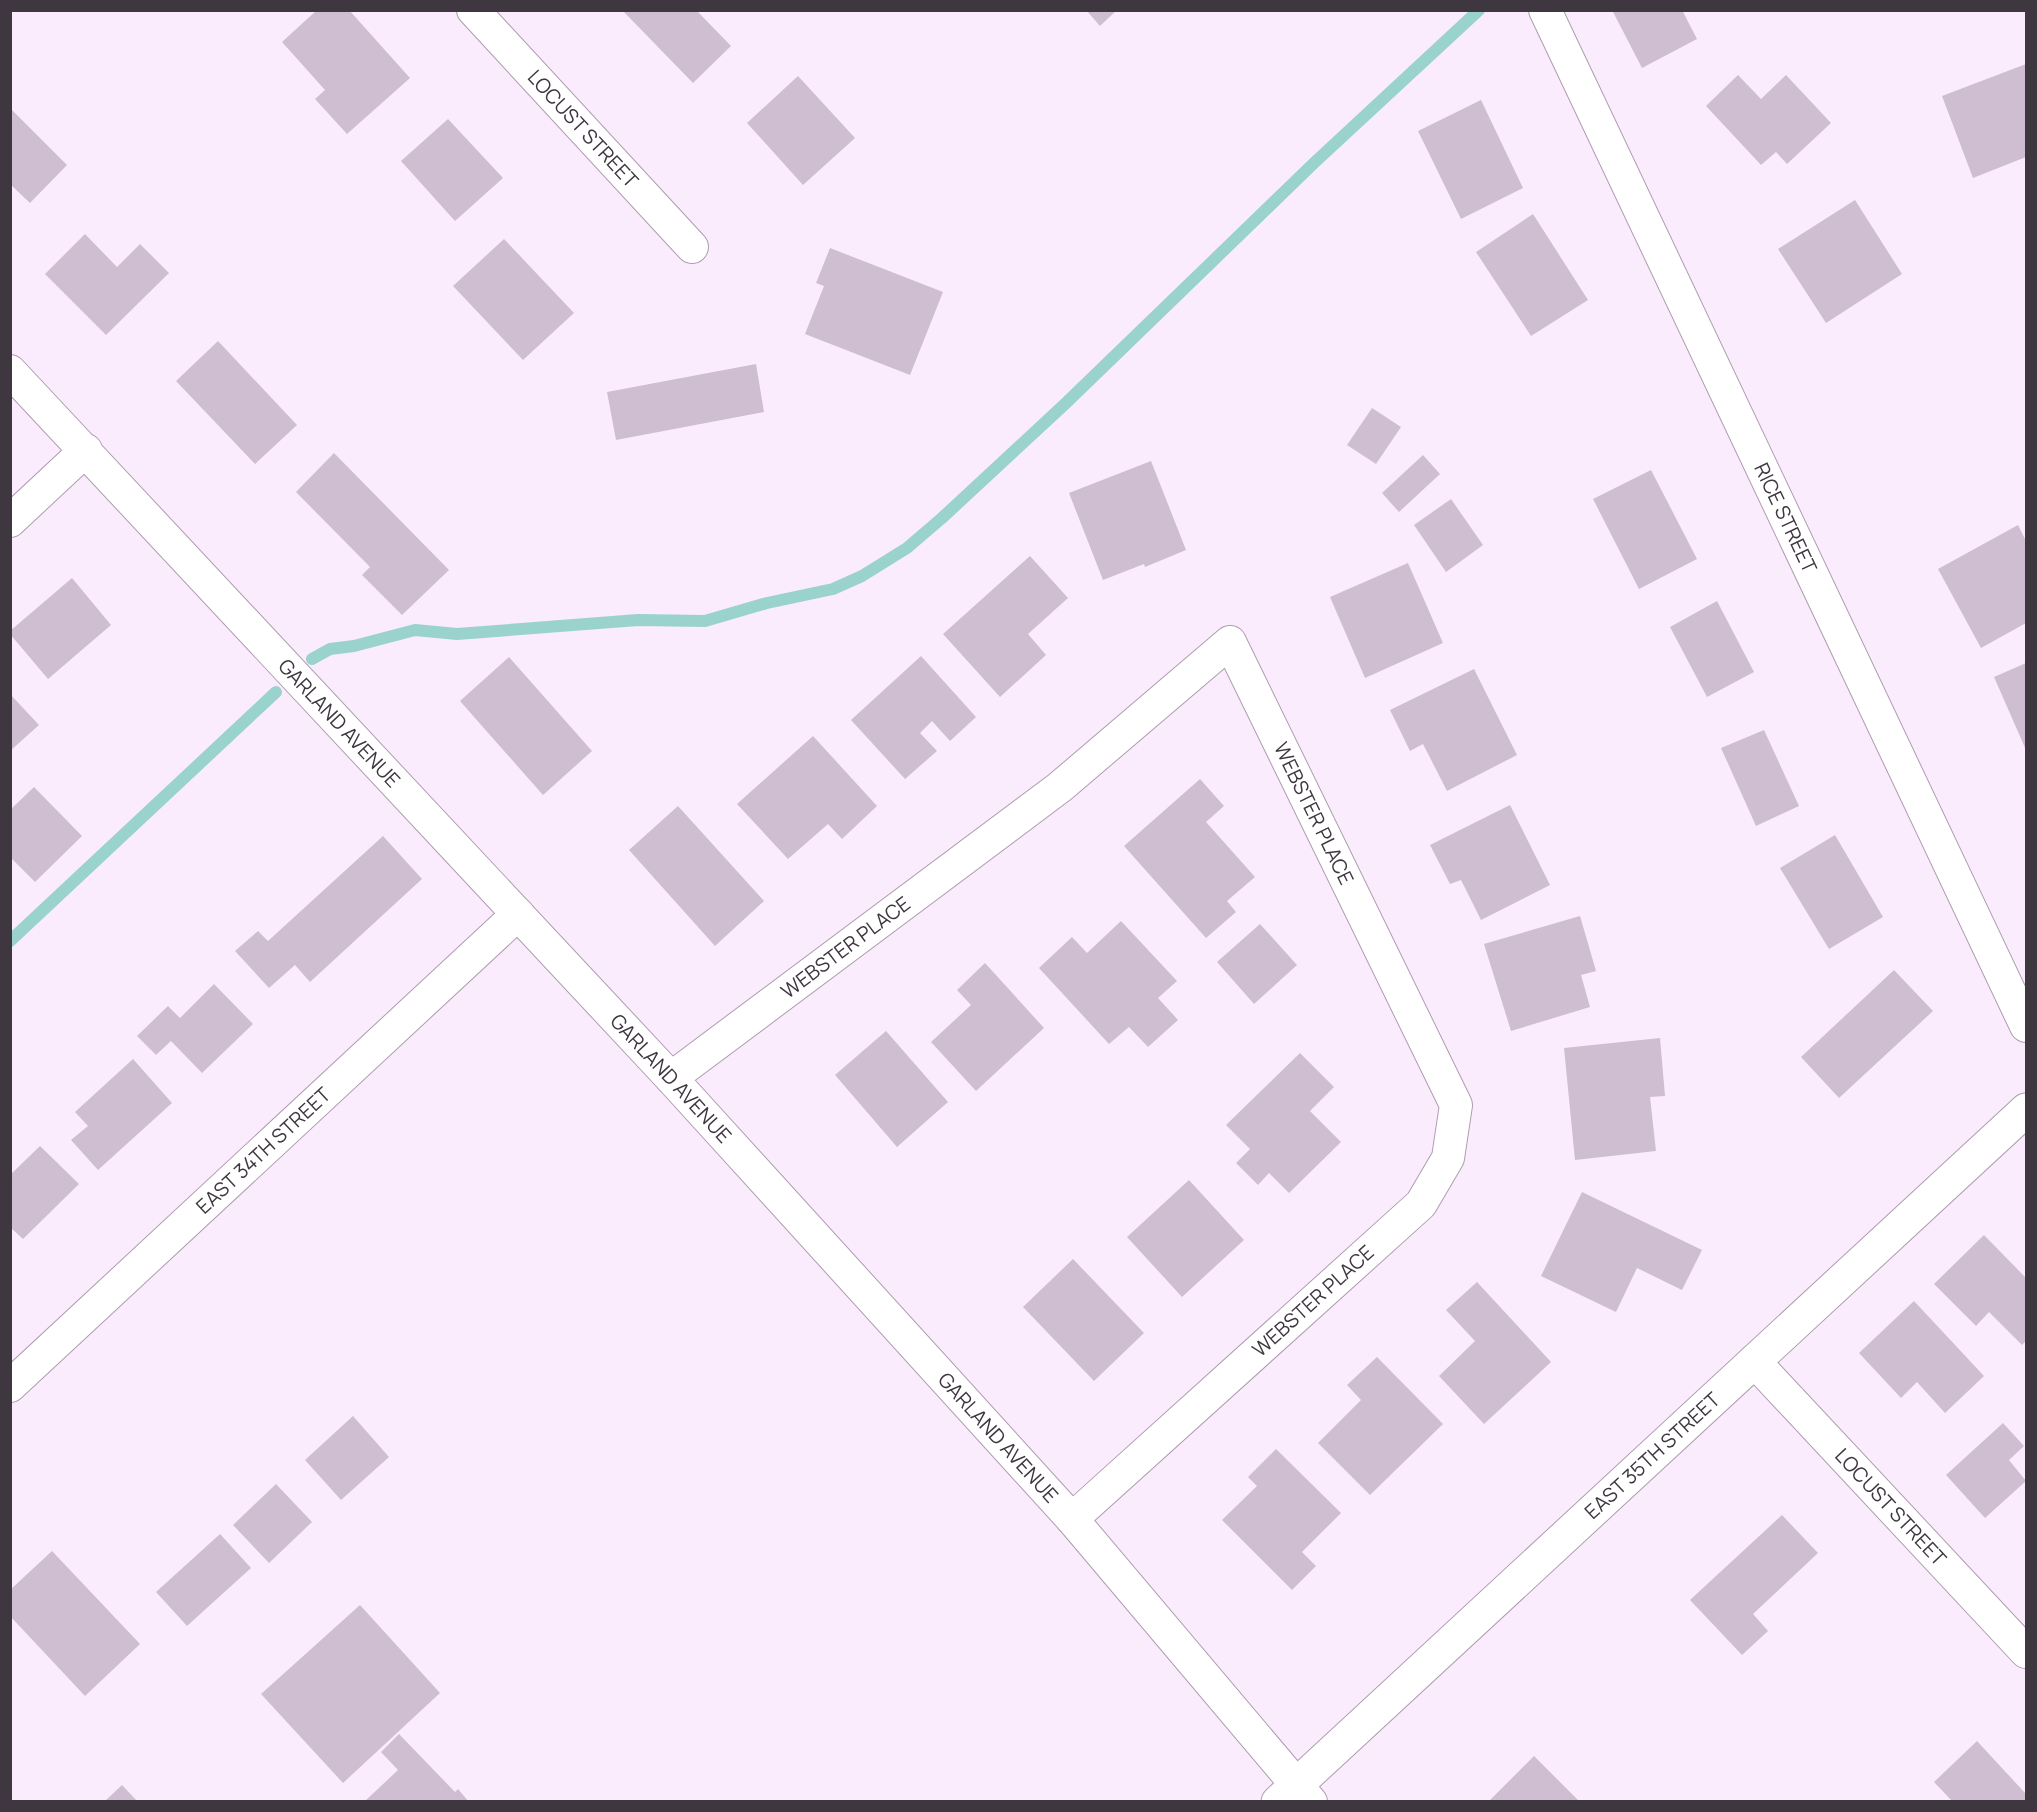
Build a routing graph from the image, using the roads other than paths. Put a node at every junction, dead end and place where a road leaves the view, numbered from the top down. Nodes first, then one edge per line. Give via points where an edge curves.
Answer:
1 (473, 10) edge
2 (1545, 10) edge
3 (692, 247) dead end
4 (10, 371) edge
5 (86, 450) junction
6 (10, 521) edge
7 (518, 914) junction
8 (2026, 1026) edge
9 (671, 1078) junction
10 (2026, 1110) edge
11 (1754, 1361) junction
12 (10, 1386) edge
13 (1072, 1519) junction
14 (2026, 1652) edge
15 (1295, 1796) edge

1 - 3 street, LOCUST STREET
2 - 8 street, RICE STREET
4 - 5 street, GARLAND AVENUE
5 - 6 street
5 - 7 street, GARLAND AVENUE
7 - 9 street, GARLAND AVENUE
7 - 12 street, EAST 34TH STREET
9 - 13 street, GARLAND AVENUE
9 - 13 street, WEBSTER PLACE via 1060,787 1230,642 1456,1105 1448,1158 1421,1204
10 - 11 street, EAST 35TH STREET
11 - 14 street, LOCUST STREET
11 - 15 street, EAST 35TH STREET
13 - 15 street, GARLAND AVENUE

